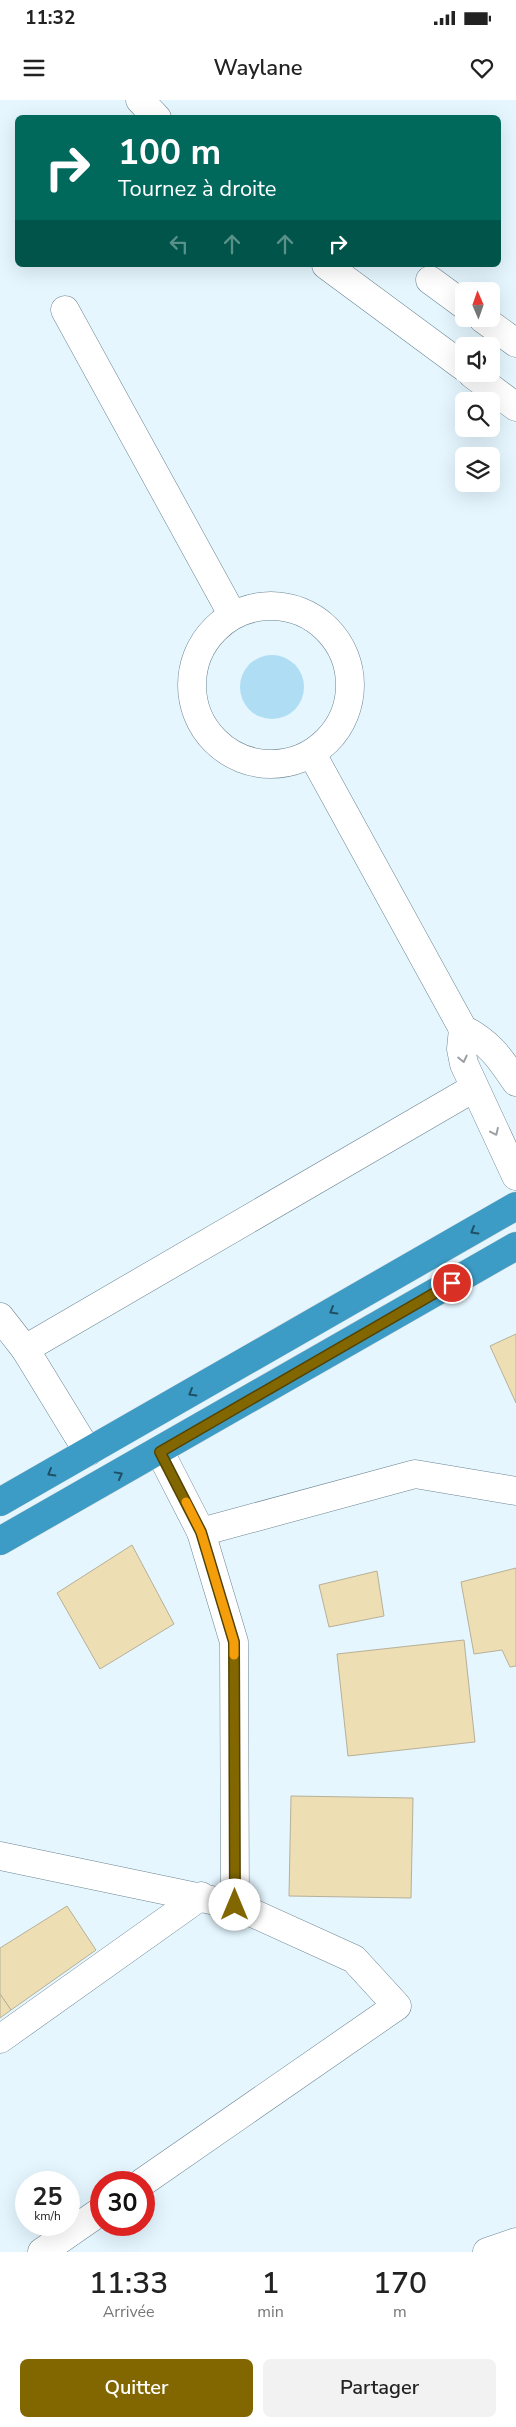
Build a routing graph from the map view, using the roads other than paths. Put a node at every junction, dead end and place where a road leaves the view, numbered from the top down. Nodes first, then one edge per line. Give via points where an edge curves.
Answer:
1 (140, 100) edge
2 (154, 115) edge
3 (329, 267) edge
4 (430, 280) dead end
5 (455, 298) edge
6 (65, 310) dead end
7 (495, 328) edge
8 (516, 343) edge
9 (455, 360) edge
10 (483, 382) edge
11 (516, 407) edge
12 (232, 614) junction
13 (312, 754) junction
14 (463, 1029) junction
15 (513, 1069) edge
16 (474, 1088) junction
17 (516, 1176) edge
18 (516, 1206) edge
19 (516, 1246) edge
20 (0, 1317) edge
21 (25, 1349) junction
22 (88, 1452) junction
23 (160, 1452) junction
24 (516, 1492) edge
25 (0, 1502) edge
26 (201, 1532) junction
27 (0, 1541) edge
28 (0, 1856) edge
29 (201, 1896) junction
30 (235, 1905) junction
31 (0, 2039) edge
32 (155, 2174) edge
33 (90, 2219) edge
34 (516, 2242) edge
35 (42, 2252) edge
36 (487, 2252) edge

1 - 2 street
3 - 9 street
4 - 5 street
6 - 12 street
7 - 8 street
10 - 11 street
12 - 13 street via 258,605 286,605 312,616 333,635 346,660 349,689 344,716 328,740
12 - 13 street via 213,629 200,650 193,674 193,699 201,722 216,742 236,757 258,764 283,764
13 - 14 street
14 - 15 street via 481,1038
14 -> 16 street via 461,1049
16 -> 17 street
16 - 21 street
18 -> 22 highway
19 - 23 highway
20 - 21 street
21 - 22 street
22 -> 25 highway
23 - 26 street
27 -> 23 highway
24 - 26 street via 415,1474
26 - 30 street via 234,1642
28 - 29 street
29 - 30 street
29 - 31 street
30 - 32 street via 354,1959 397,2006
33 - 35 street
34 - 36 street

